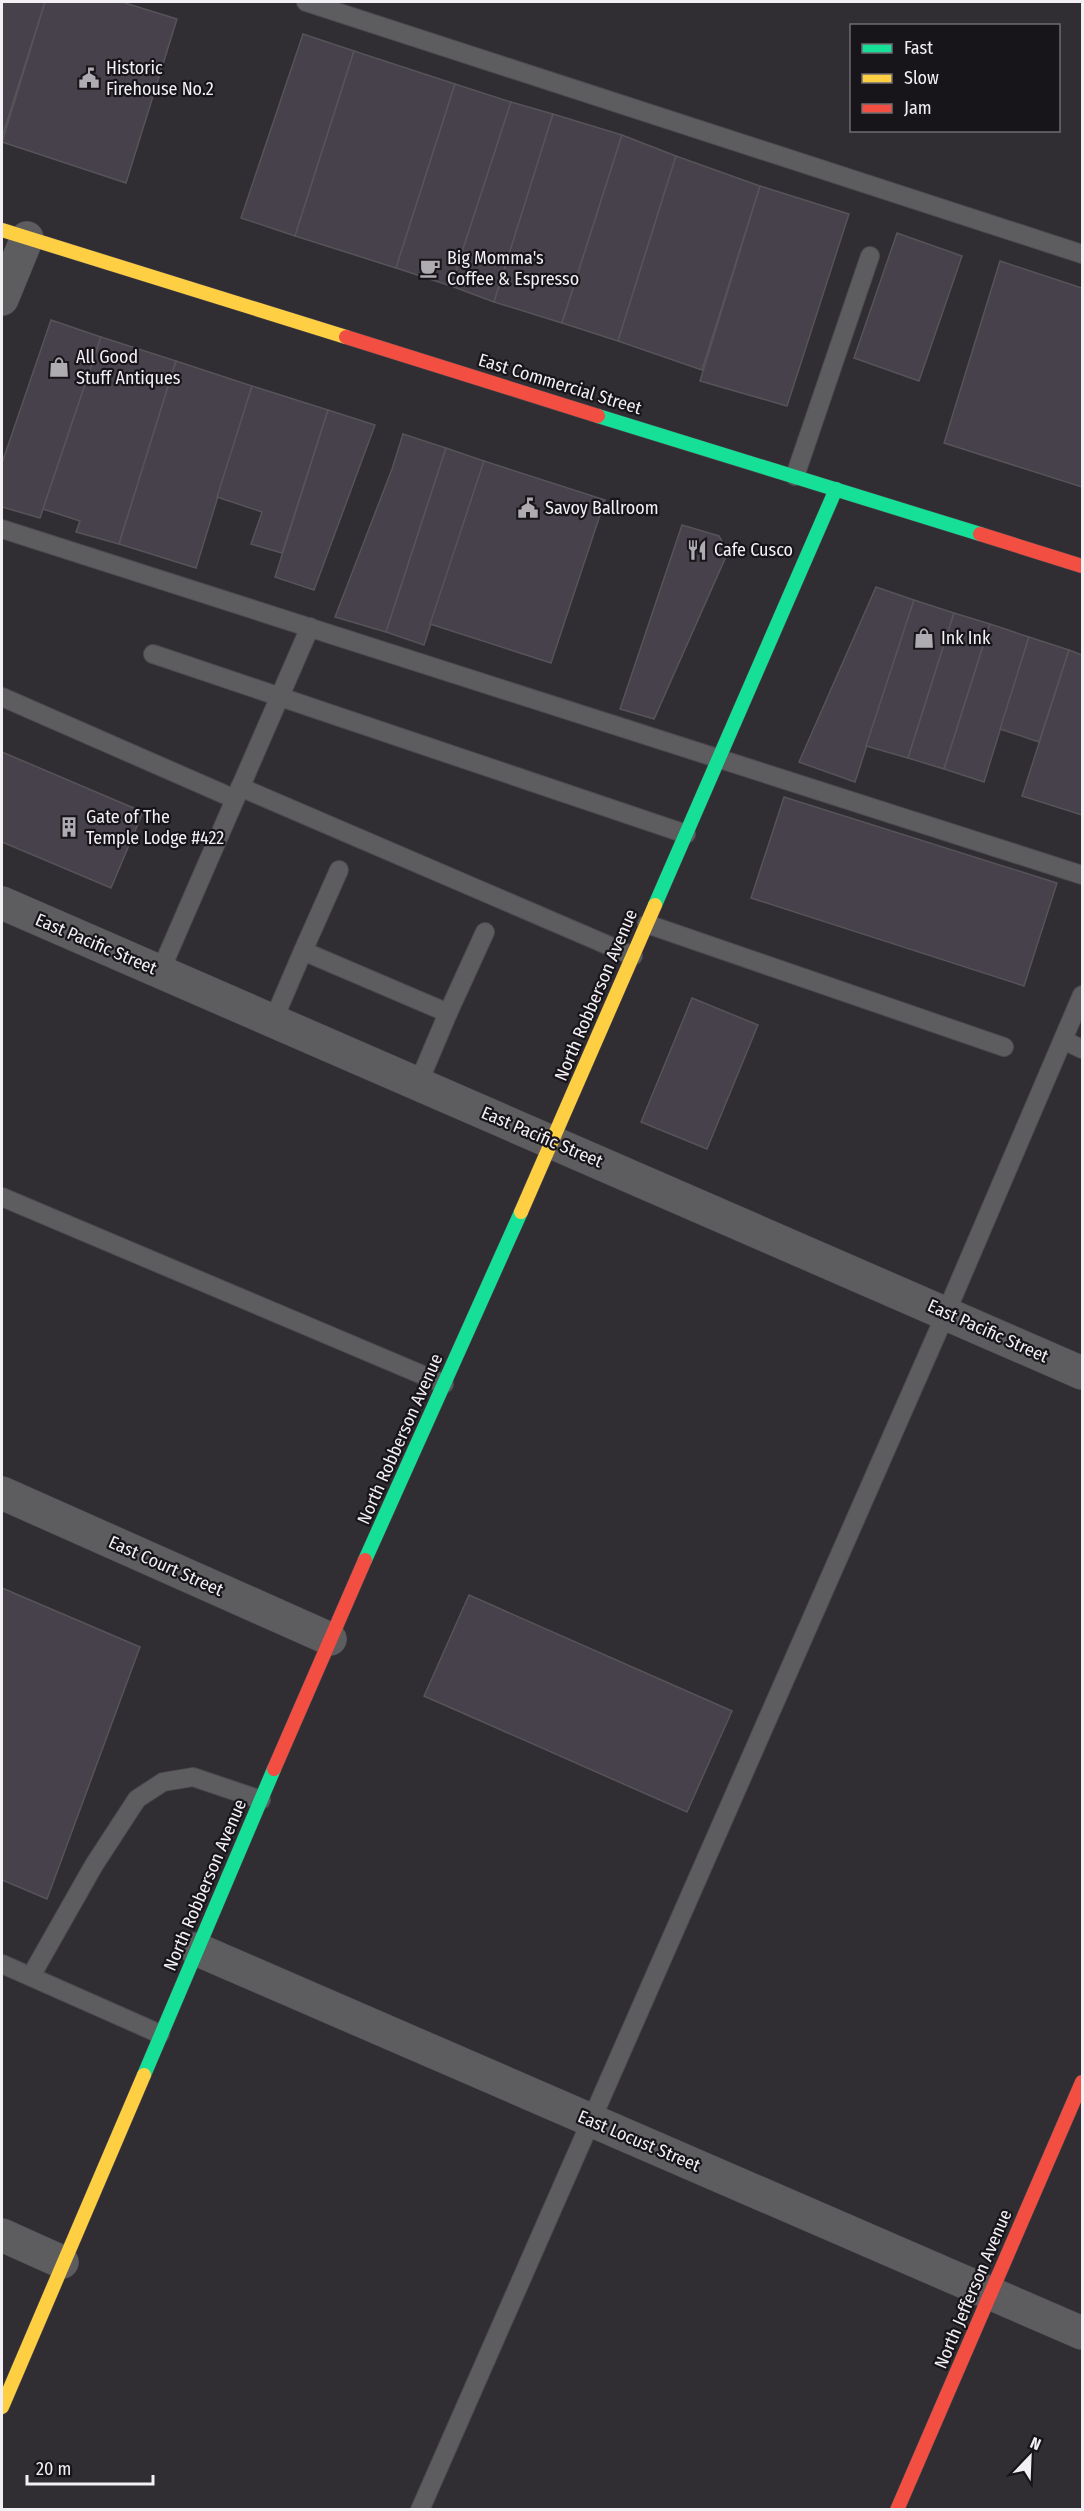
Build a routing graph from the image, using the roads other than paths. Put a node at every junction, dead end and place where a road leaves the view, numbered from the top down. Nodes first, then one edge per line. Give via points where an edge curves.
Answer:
1 (306, 2) edge
2 (14, 234) edge
3 (1083, 254) edge
4 (870, 256) dead end
5 (2, 298) edge
6 (795, 476) junction
7 (836, 489) junction
8 (2, 529) edge
9 (1083, 566) edge
10 (310, 627) junction
11 (153, 654) dead end
12 (280, 696) junction
13 (2, 697) edge
14 (719, 758) junction
15 (238, 793) junction
16 (686, 834) junction
17 (339, 870) dead end
18 (1083, 875) edge
19 (2, 903) edge
20 (647, 924) junction
21 (485, 932) dead end
22 (303, 951) junction
23 (633, 956) junction
24 (160, 972) junction
25 (1083, 995) edge
26 (448, 1013) junction
27 (273, 1021) junction
28 (1063, 1040) junction
29 (1004, 1047) dead end
30 (1083, 1049) edge
31 (418, 1084) junction
32 (553, 1141) junction
33 (2, 1197) edge
34 (946, 1313) junction
35 (1083, 1372) edge
36 (444, 1384) junction
37 (2, 1493) edge
38 (330, 1639) junction
39 (261, 1800) junction
40 (196, 1949) junction
41 (2, 1964) edge
42 (31, 1976) junction
43 (160, 2034) junction
44 (1083, 2082) edge
45 (590, 2120) junction
46 (2, 2235) edge
47 (62, 2262) junction
48 (991, 2293) junction
49 (1083, 2333) edge
50 (2, 2407) edge
51 (420, 2510) edge
52 (897, 2510) edge

1 - 3 lane
2 - 5 street
2 - 6 street, East Commercial Street
4 - 6 lane
6 - 7 street, East Commercial Street
7 - 9 street, East Commercial Street
7 - 14 street, North Robberson Avenue
8 - 10 lane
10 - 12 lane
10 - 14 lane
11 - 12 lane
12 - 15 lane
12 - 16 lane
13 - 15 lane
14 - 16 street, North Robberson Avenue
14 - 18 lane
15 - 23 lane
15 - 24 lane
16 - 20 street, North Robberson Avenue
17 - 22 lane
19 - 24 street, East Pacific Street
20 - 23 street, North Robberson Avenue
20 - 29 lane
21 - 26 lane
22 - 26 lane
22 - 27 lane
23 - 32 street, North Robberson Avenue
24 - 27 street, East Pacific Street
25 - 28 lane
26 - 31 lane
27 - 31 street, East Pacific Street
28 - 30 lane
28 - 34 lane
31 - 32 street, East Pacific Street
32 - 34 street, East Pacific Street
32 - 36 street, North Robberson Avenue
33 - 36 lane
34 - 35 street, East Pacific Street
34 - 45 lane
36 - 38 street, North Robberson Avenue
37 - 38 street, East Court Street
38 - 39 street, North Robberson Avenue
39 - 40 street, North Robberson Avenue
39 - 42 lane via 193,1777 163,1782 137,1799
40 - 43 street, North Robberson Avenue
40 - 45 street, East Locust Street
41 - 42 lane
42 - 43 lane
43 - 47 street, North Robberson Avenue
44 - 48 street, North Jefferson Avenue
45 - 48 street, East Locust Street
45 - 51 lane
46 - 47 street
47 - 50 street, North Robberson Avenue
48 - 49 street, East Locust Street
48 - 52 street, North Jefferson Avenue

